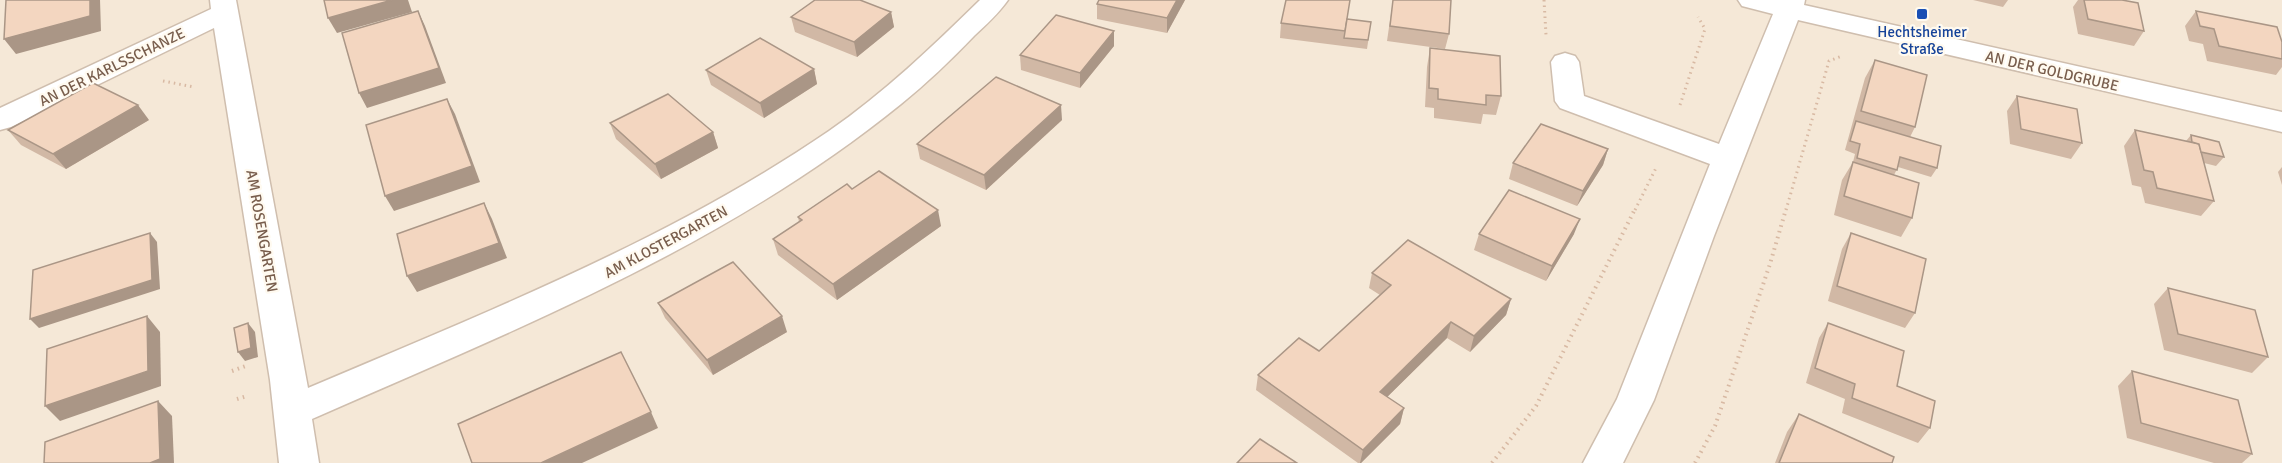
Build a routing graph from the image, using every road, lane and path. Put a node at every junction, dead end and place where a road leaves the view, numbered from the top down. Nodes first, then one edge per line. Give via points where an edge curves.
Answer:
1 (995, 0) edge
2 (1751, 0) edge
3 (1790, 5) edge
4 (223, 7) edge
5 (1698, 17) dead end
6 (1845, 56) dead end
7 (1565, 62) dead end
8 (0, 120) edge
9 (2282, 122) edge
10 (1669, 138) junction
11 (1728, 159) junction
12 (292, 411) junction
13 (299, 463) edge
14 (1492, 463) edge
15 (1603, 463) edge
16 (1695, 463) edge

1 - 12 street, AM KLOSTERGARTEN via 923,71 853,128 683,236 518,315
2 - 3 street, AN DER GOLDGRUBE
3 - 9 street, AN DER GOLDGRUBE via 1866,29
3 - 11 street
4 - 8 street, AN DER KARLSSCHANZE
4 - 12 street, AM ROSENGARTEN
5 - 10 path via 1705,29
6 - 16 path via 1829,60 1770,264 1715,426
7 - 10 street via 1570,101
10 - 11 street
10 - 14 path via 1536,406
11 - 15 street via 1635,400
12 - 13 street, AM ROSENGARTEN

